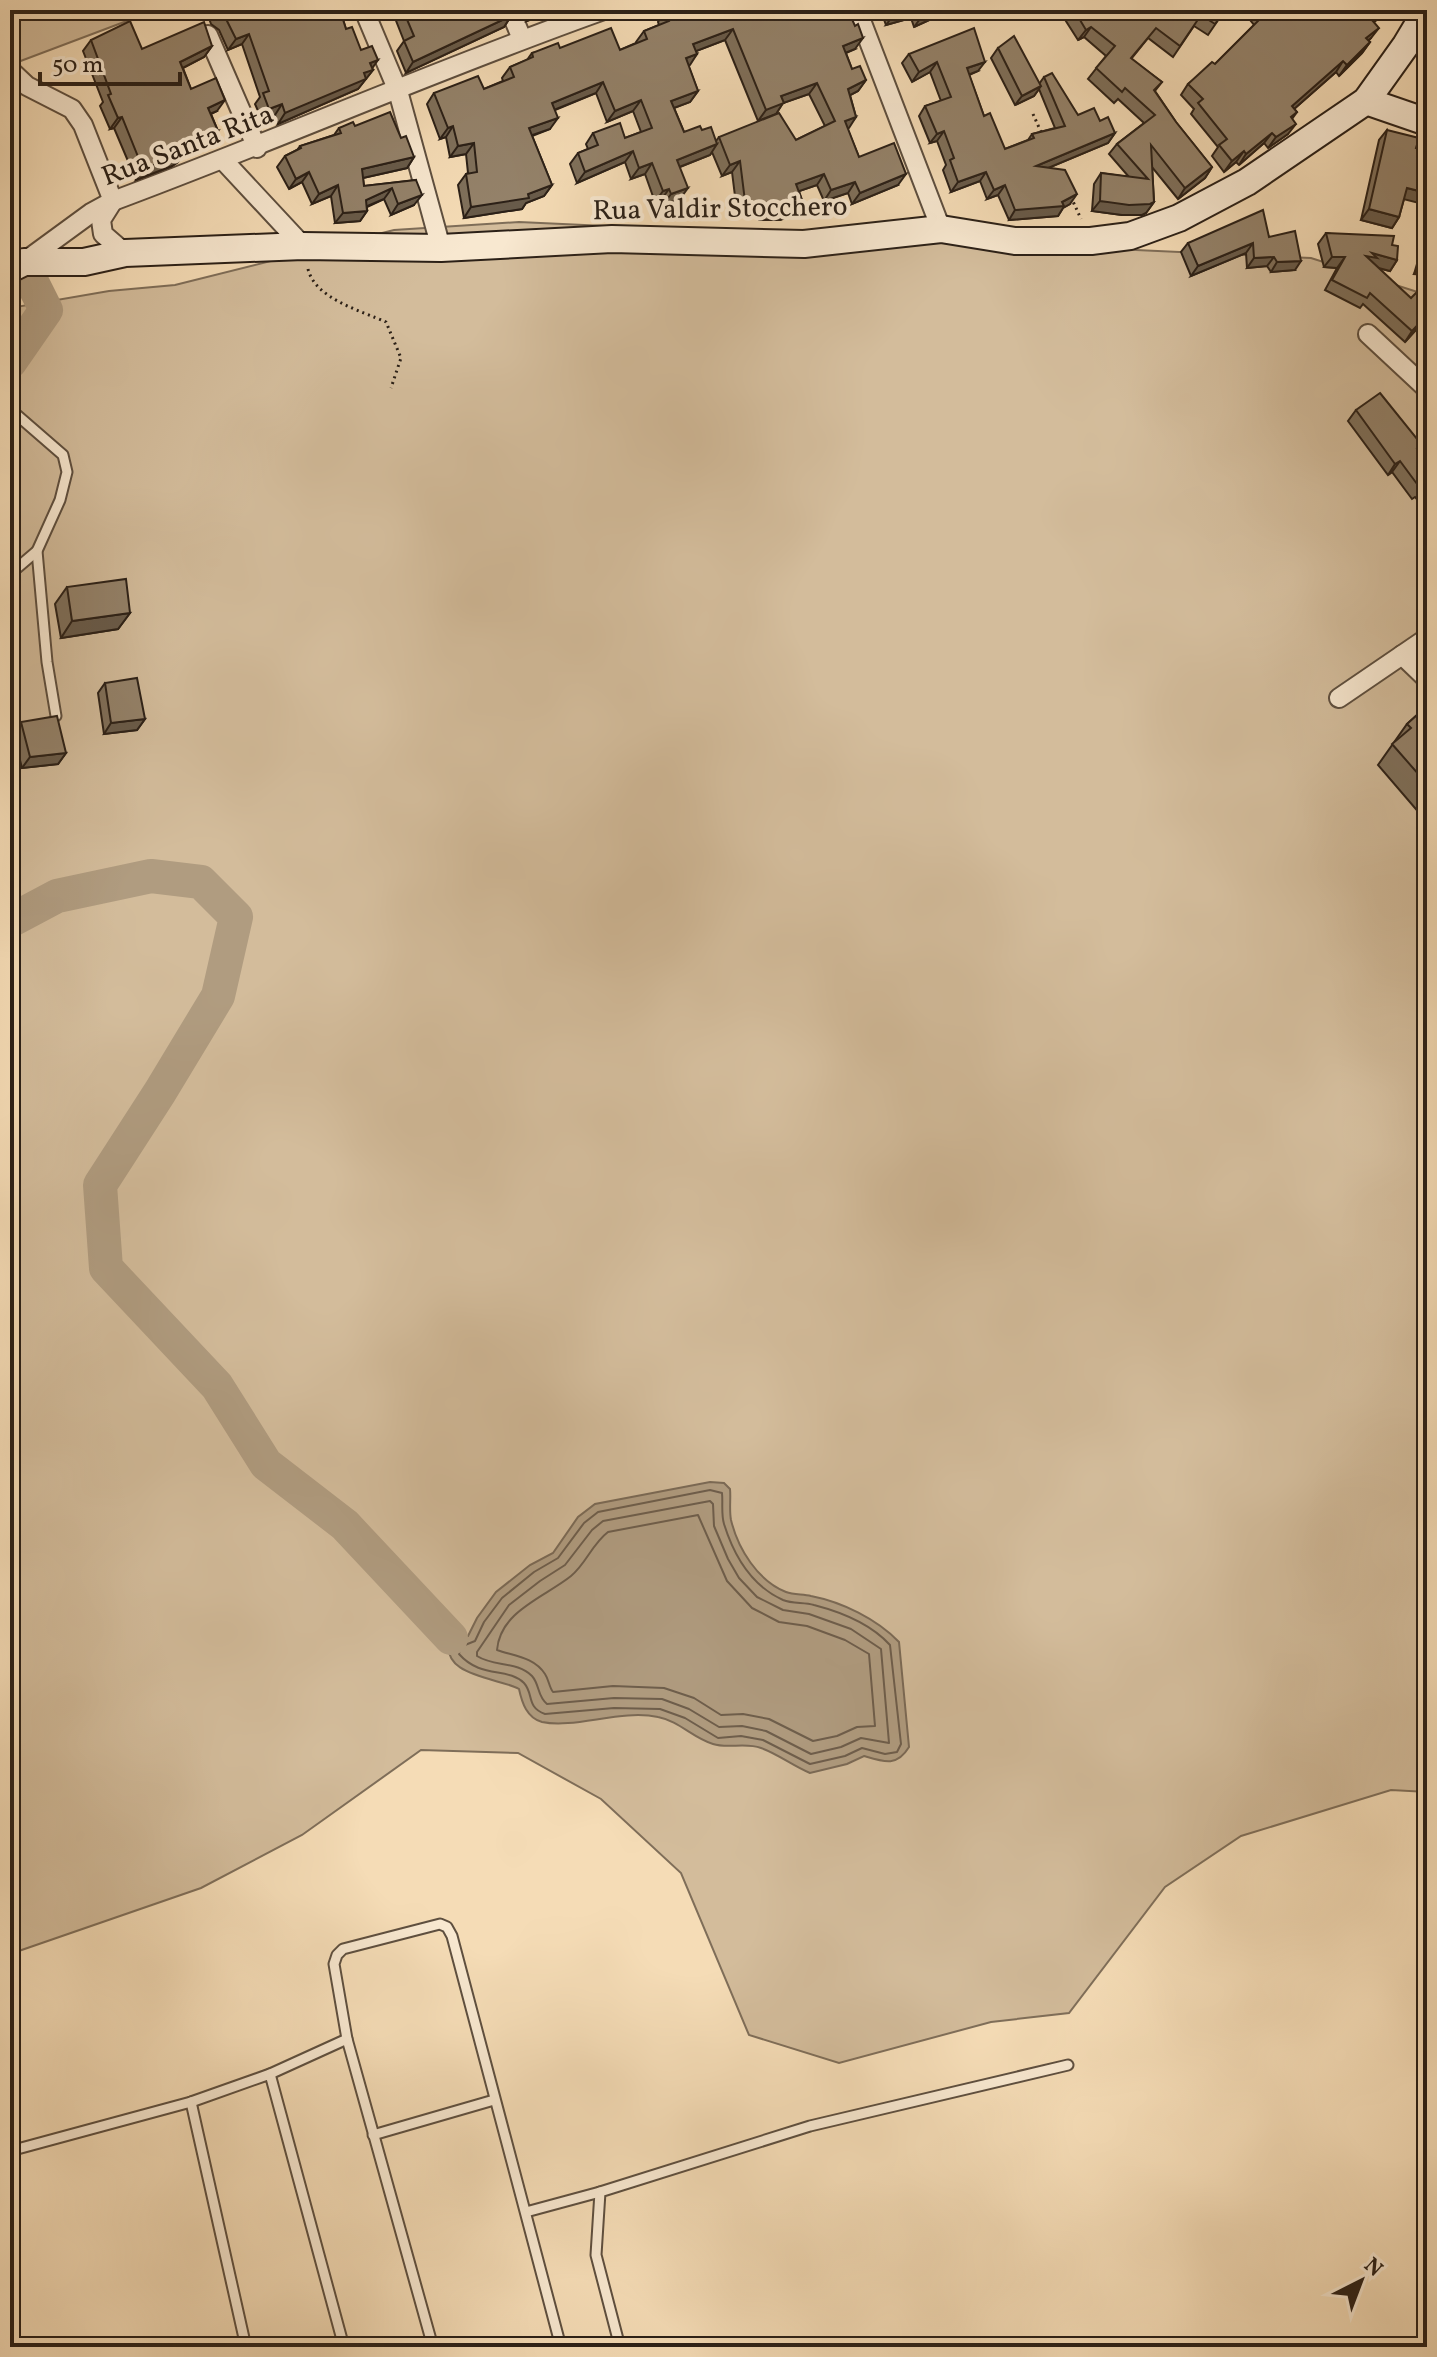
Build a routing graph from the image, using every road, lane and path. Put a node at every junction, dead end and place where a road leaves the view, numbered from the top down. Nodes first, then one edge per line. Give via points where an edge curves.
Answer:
1 (364, 10) edge
2 (510, 10) edge
3 (604, 10) edge
4 (857, 10) edge
5 (1427, 10) edge
6 (208, 35) edge
7 (522, 39) junction
8 (10, 70) edge
9 (398, 91) junction
10 (1366, 101) junction
11 (1033, 114) dead end
12 (1427, 122) edge
13 (1046, 142) edge
14 (257, 148) junction
15 (223, 160) junction
16 (1065, 184) edge
17 (113, 201) junction
18 (941, 229) junction
19 (1091, 241) junction
20 (303, 246) junction
21 (441, 248) junction
22 (125, 253) junction
23 (17, 265) edge
24 (1368, 334) dead end
25 (391, 388) dead end
26 (1427, 389) edge
27 (10, 409) edge
28 (37, 551) junction
29 (10, 574) edge
30 (1427, 638) edge
31 (1402, 655) junction
32 (1427, 679) edge
33 (1339, 698) dead end
34 (56, 716) edge
35 (347, 2039) junction
36 (1068, 2065) dead end
37 (270, 2074) junction
38 (494, 2100) junction
39 (191, 2102) junction
40 (373, 2135) junction
41 (10, 2151) edge
42 (600, 2192) junction
43 (526, 2212) junction
44 (246, 2347) edge
45 (344, 2347) edge
46 (433, 2347) edge
47 (561, 2347) edge
48 (620, 2347) edge

1 - 9 street
2 - 7 street
3 - 7 street, Rua Santa Rita
4 - 18 street
5 - 10 main road, Rua Valdir Stocchero
6 - 14 street
7 - 9 street, Rua Santa Rita
8 - 17 street via 27,86 72,109
9 - 14 street, Rua Santa Rita
9 - 21 street
10 - 12 main road
10 - 19 main road, Rua Valdir Stocchero via 1247,182 1179,218 1130,236
11 - 13 path
14 - 15 street, Rua Santa Rita
15 - 17 street, Rua Santa Rita
15 - 20 street
16 - 19 path
17 - 22 street via 101,220 103,234
17 - 23 street, Rua Santa Rita
18 - 19 main road, Rua Valdir Stocchero via 1015,241
18 - 21 main road, Rua Valdir Stocchero via 804,244 612,239
20 - 21 main road, Rua Valdir Stocchero
20 - 22 main road, Rua Valdir Stocchero
20 - 25 path via 310,277 329,296 386,322 401,358
22 - 23 main road, Rua Valdir Stocchero via 84,262
24 - 26 street
27 - 28 lane via 63,455 67,472
28 - 29 lane
28 - 34 lane
30 - 31 street
31 - 32 street
31 - 33 street
35 - 37 lane
35 - 38 lane via 334,1964 337,1955 343,1949 440,1924 452,1936
35 - 40 lane
36 - 42 lane via 810,2126
37 - 39 lane
37 - 45 lane
38 - 40 lane
38 - 43 lane
39 - 41 lane
39 - 44 lane
40 - 46 lane
42 - 43 lane
42 - 48 lane via 596,2255
43 - 47 lane

